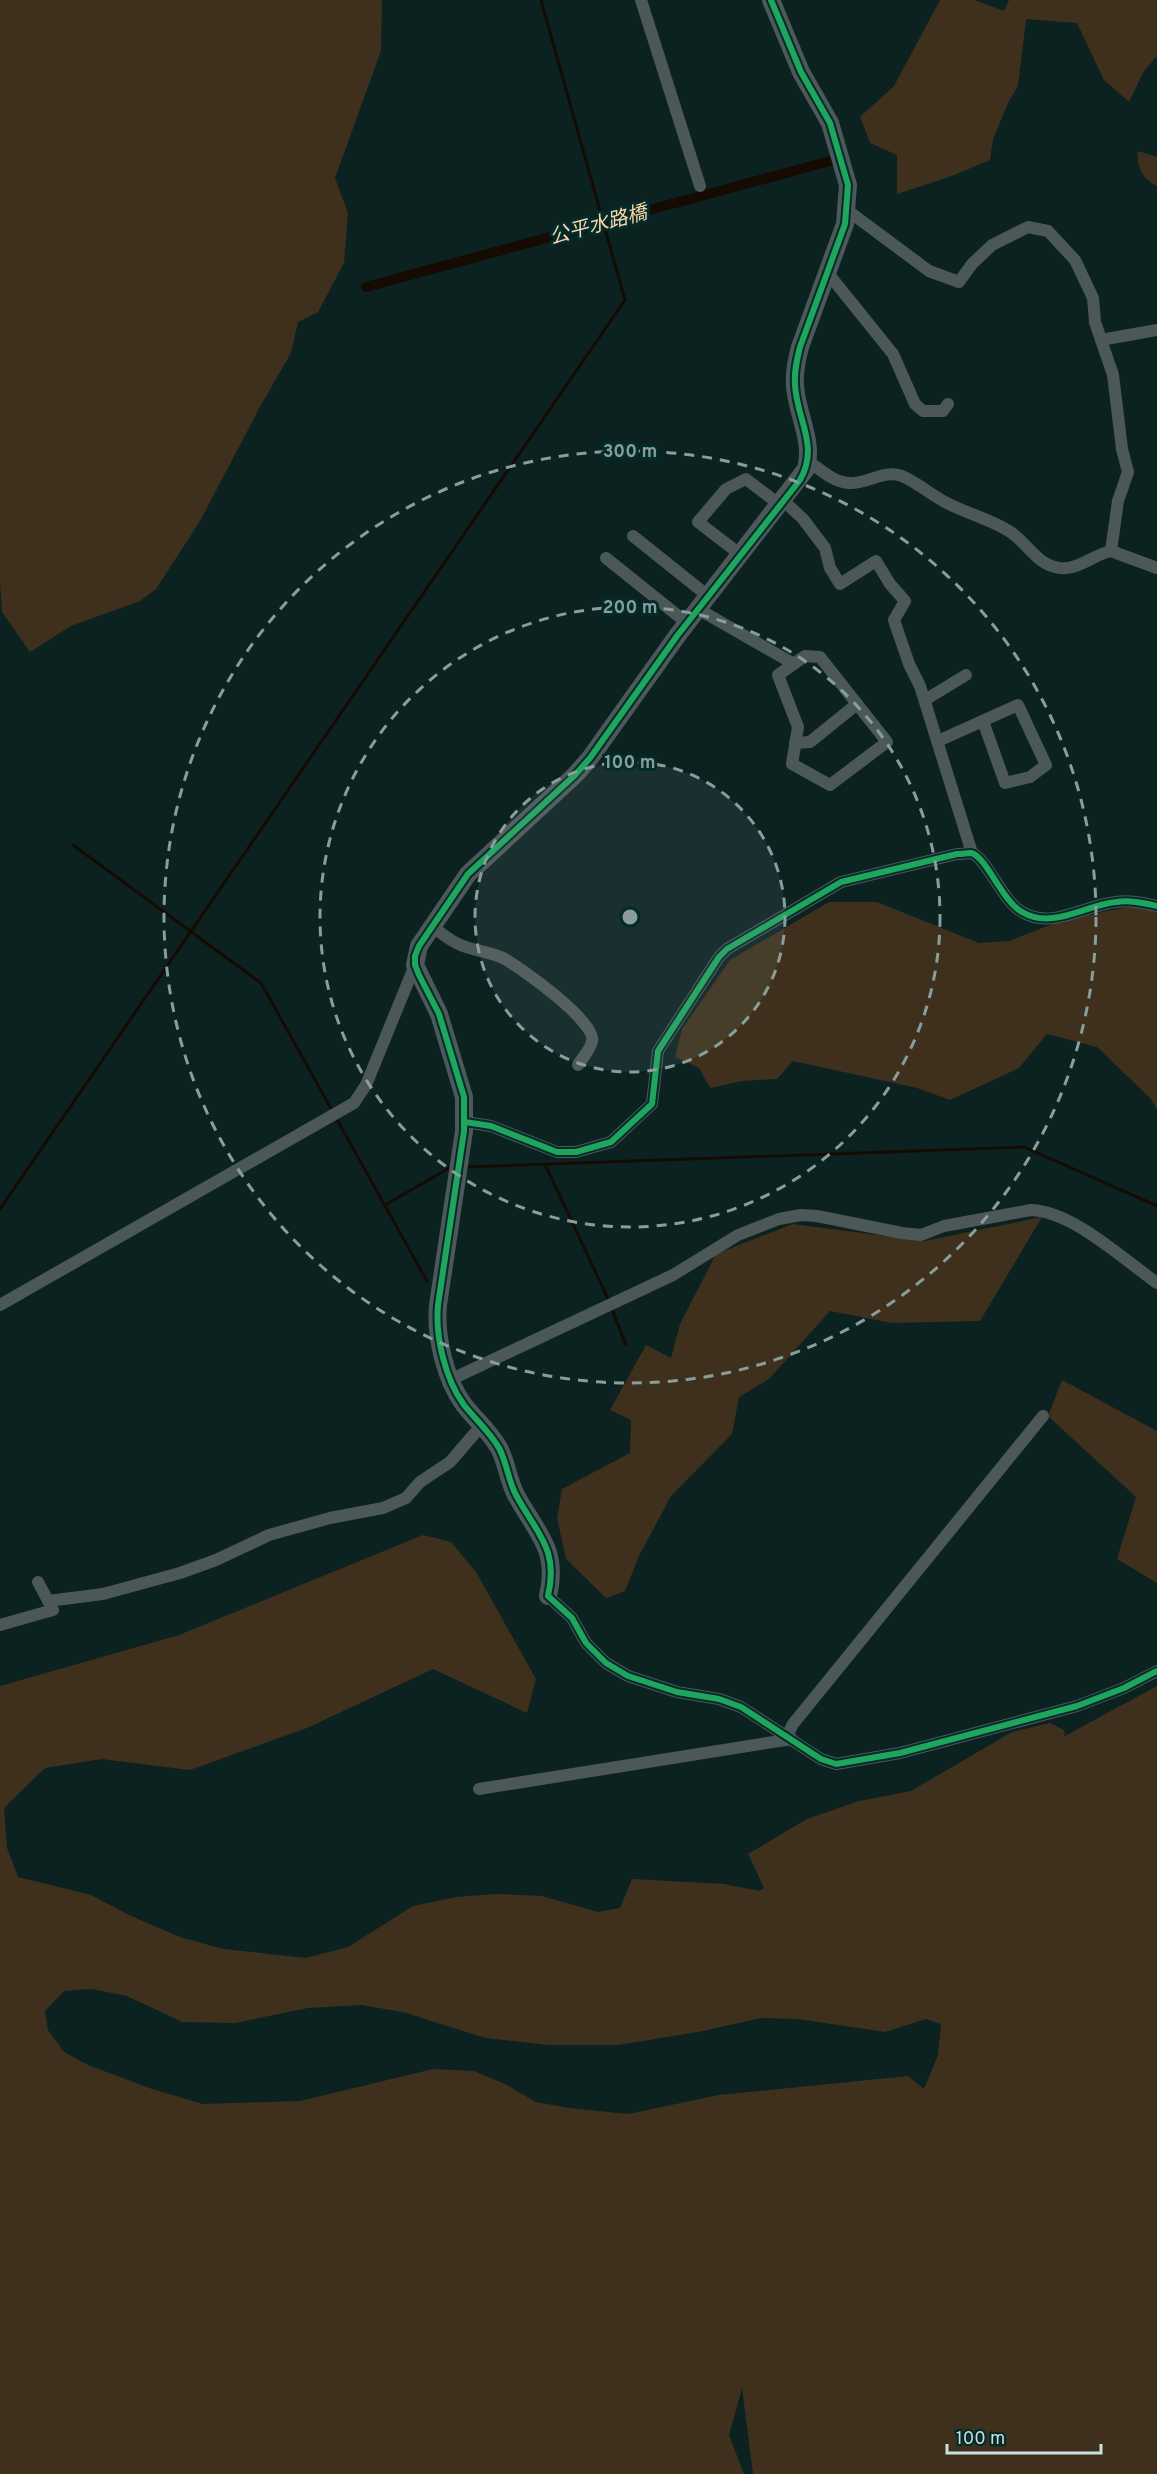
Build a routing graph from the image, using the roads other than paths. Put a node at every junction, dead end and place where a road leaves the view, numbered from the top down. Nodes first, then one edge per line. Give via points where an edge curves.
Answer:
1 (641, 0) edge
2 (771, 0) edge
3 (700, 186) dead end
4 (847, 210) junction
5 (827, 272) junction
6 (1157, 330) edge
7 (1101, 340) junction
8 (948, 404) dead end
9 (808, 461) junction
10 (782, 503) junction
11 (633, 536) dead end
12 (1111, 551) junction
13 (741, 555) junction
14 (606, 558) dead end
15 (1157, 568) edge
16 (698, 610) junction
17 (794, 664) junction
18 (966, 675) dead end
19 (925, 700) junction
20 (857, 704) junction
21 (983, 721) junction
22 (938, 741) junction
23 (795, 742) junction
24 (972, 853) junction
25 (1157, 906) edge
26 (432, 926) junction
27 (415, 965) junction
28 (578, 1065) dead end
29 (465, 1122) junction
30 (1157, 1283) edge
31 (0, 1305) edge
32 (452, 1379) junction
33 (1043, 1416) dead end
34 (481, 1426) junction
35 (38, 1582) dead end
36 (548, 1596) joint
37 (48, 1601) junction
38 (0, 1625) edge
39 (1157, 1671) edge
40 (790, 1738) junction
41 (478, 1789) dead end

1 - 3 street
2 - 4 street via 801,72 830,123 848,185
4 - 5 street
4 - 7 street via 929,271 959,282 992,245 1028,227 1048,231 1075,260 1093,298
5 - 8 street via 893,354 915,404 934,413 943,411
5 - 9 street via 795,367 796,397 809,446
6 - 7 street
7 - 12 street via 1116,386 1128,472 1118,501
9 - 10 street via 800,480
9 - 12 street via 836,480 848,483 885,474 915,482 943,501 1001,526 1054,567 1073,567
10 - 13 street
10 - 13 street via 746,479 726,489 698,522
10 - 19 street via 803,519 825,548 830,568 840,584 876,561 905,601 894,620
11 - 16 street
12 - 15 street
13 - 16 street
14 - 16 street
16 - 17 street
16 - 26 street via 590,758 468,874
17 - 20 street via 805,656 820,657
17 - 23 street via 778,675 798,727
18 - 19 street
19 - 22 street
20 - 23 street via 810,742
20 - 23 street via 887,742 830,785 792,764
21 - 21 street via 1018,705 1046,765 1030,777 1005,783
21 - 22 street
22 - 24 street
24 - 25 street via 979,856 1005,898 1022,912 1037,917 1053,919 1117,902
24 - 29 street via 842,882 727,949 658,1051 652,1104 611,1142 576,1152 557,1152 491,1126
26 - 27 street via 419,946
26 - 28 street via 461,946 501,957 518,967 586,1024 593,1041
27 - 29 street via 440,1014 464,1097
27 - 31 street via 366,1085 354,1103
29 - 32 street via 436,1323 444,1363
30 - 32 street via 1072,1222 1045,1210 944,1226 921,1234 801,1215 738,1235 673,1275
32 - 34 street via 462,1402
33 - 40 street via 793,1724
34 - 36 street via 498,1446 516,1494 546,1544 552,1562
34 - 37 street via 450,1462 420,1482 406,1498 383,1508 269,1535 180,1573 103,1594
35 - 37 street
36 - 40 street via 572,1618 586,1643 606,1663 628,1676 741,1707
37 - 38 street via 52,1610
39 - 40 street via 1077,1706 870,1760 828,1763
40 - 41 street

